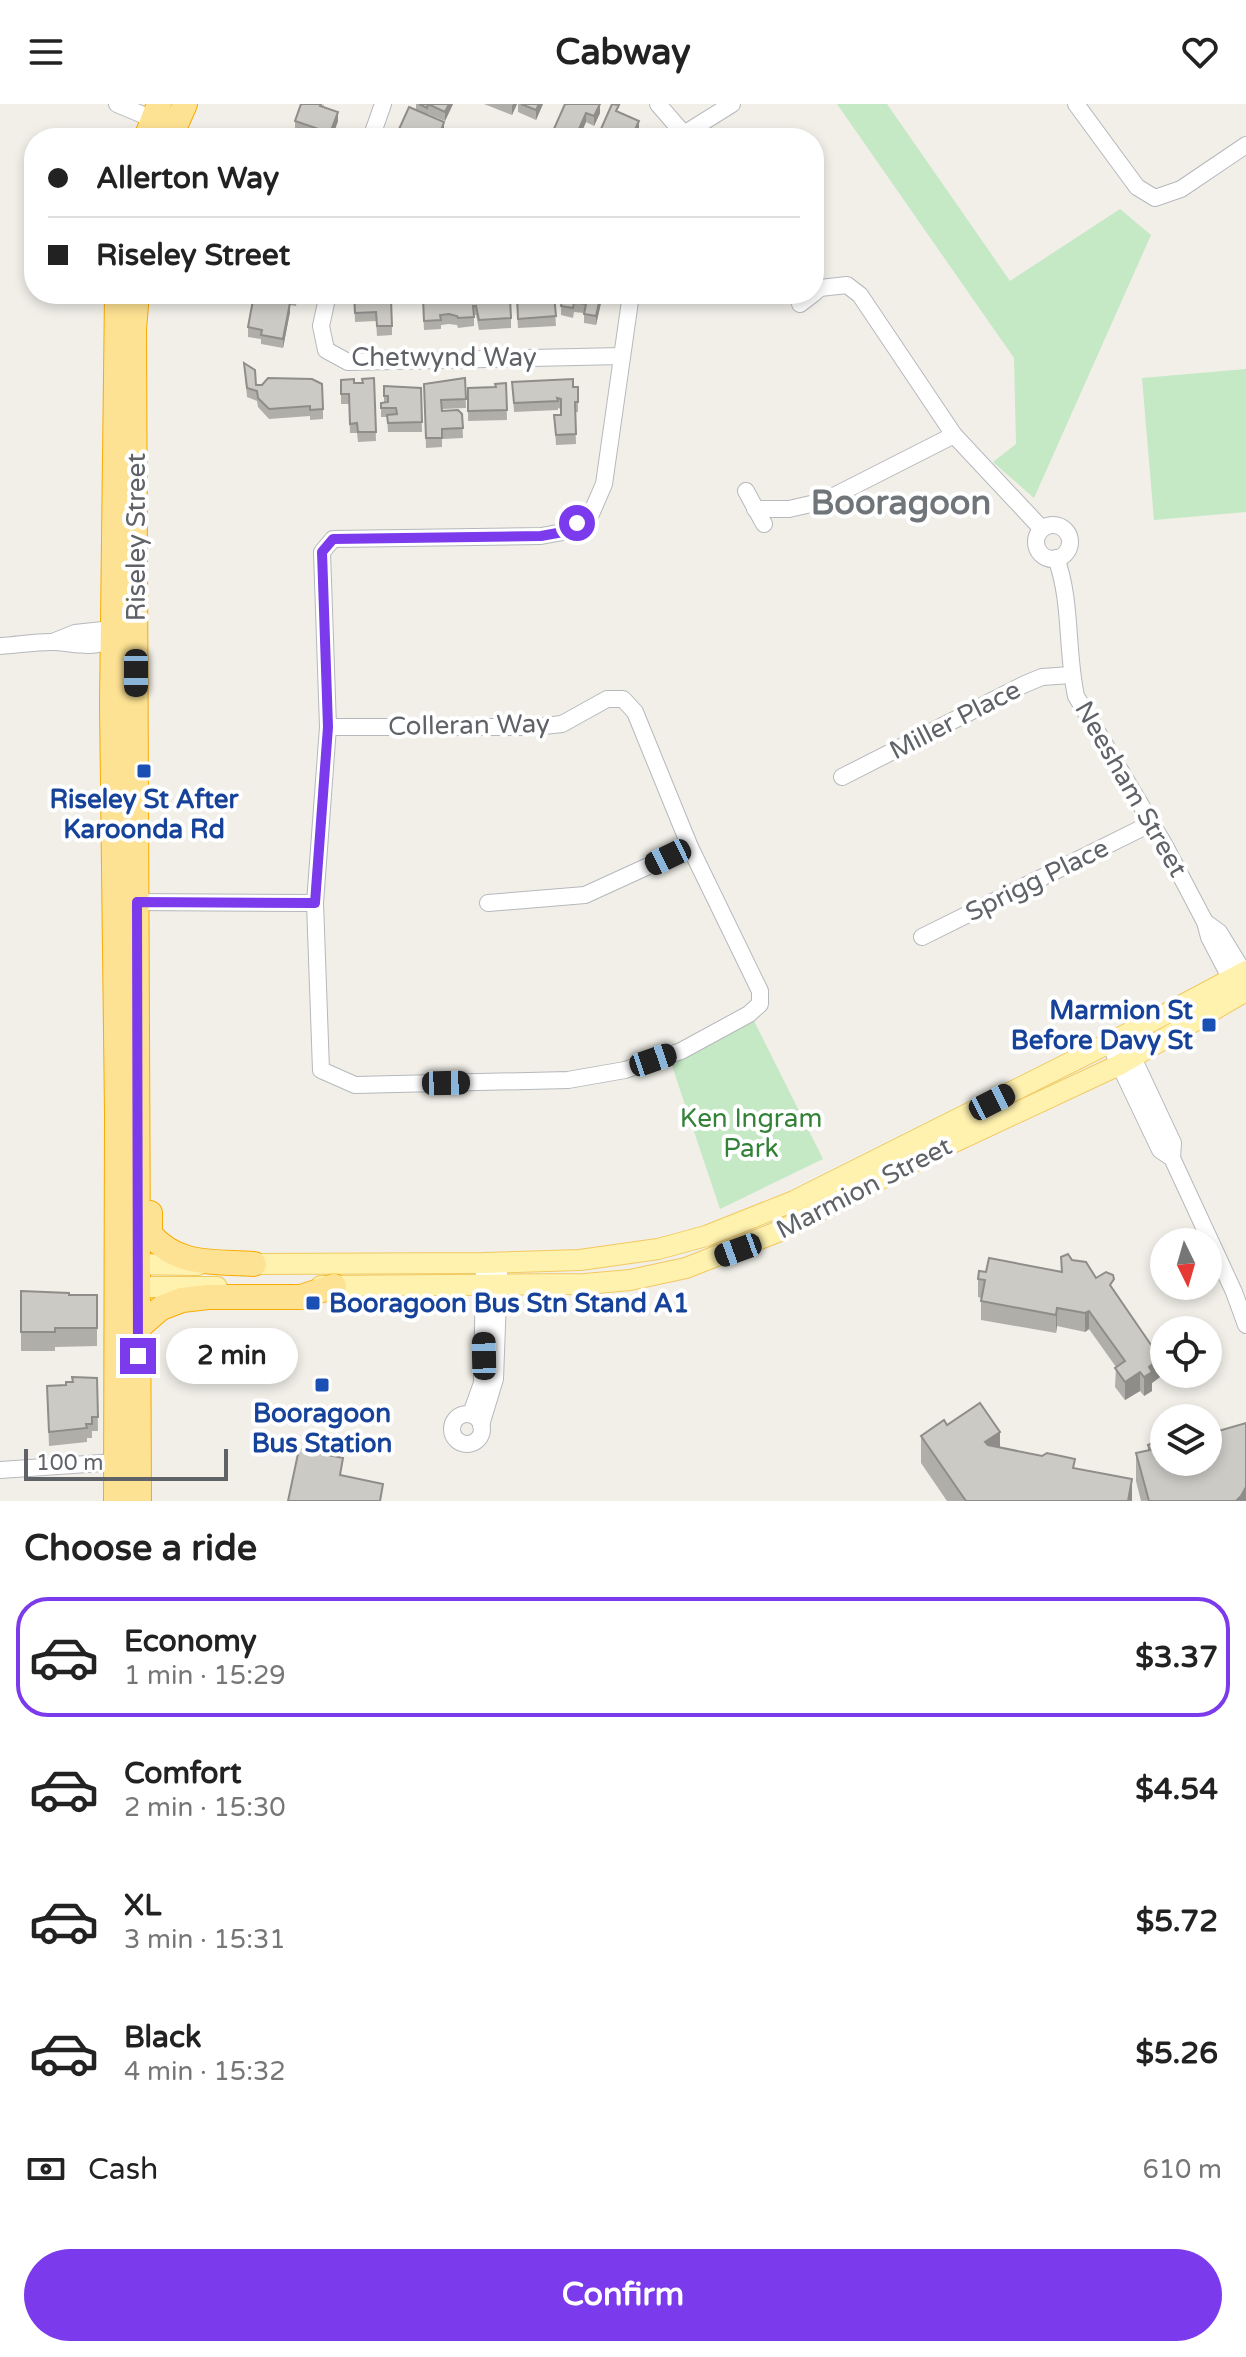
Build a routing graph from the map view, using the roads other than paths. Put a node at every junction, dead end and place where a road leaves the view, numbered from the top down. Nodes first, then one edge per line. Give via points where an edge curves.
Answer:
1 (117, 104) edge
2 (185, 104) edge
3 (383, 104) edge
4 (658, 104) edge
5 (732, 104) edge
6 (1076, 104) edge
7 (160, 125) edge
8 (375, 128) edge
9 (677, 128) edge
10 (695, 128) edge
11 (1246, 145) edge
12 (824, 288) edge
13 (117, 304) edge
14 (136, 304) edge
15 (326, 304) edge
16 (630, 304) edge
17 (622, 356) junction
18 (954, 435) junction
19 (746, 491) dead end
20 (755, 509) junction
21 (764, 524) dead end
22 (1042, 529) junction
23 (1056, 558) junction
24 (137, 562) junction
25 (113, 638) junction
26 (0, 646) edge
27 (136, 673) junction
28 (1071, 675) junction
29 (328, 727) junction
30 (842, 777) dead end
31 (1152, 823) junction
32 (690, 847) junction
33 (126, 902) junction
34 (315, 903) junction
35 (488, 903) dead end
36 (922, 937) dead end
37 (1242, 981) edge
38 (1116, 1040) junction
39 (1126, 1061) junction
40 (138, 1121) junction
41 (492, 1263) junction
42 (254, 1264) junction
43 (128, 1276) junction
44 (491, 1285) junction
45 (334, 1286) junction
46 (1246, 1325) edge
47 (139, 1327) junction
48 (476, 1420) dead end
49 (116, 1462) junction
50 (0, 1470) edge
51 (116, 1501) edge
52 (139, 1501) edge

1 - 7 street
2 - 7 highway
3 - 8 street
4 - 9 street
5 - 10 street
6 - 11 street via 1137,187 1155,198 1181,189
12 - 18 street, Neesham Street via 847,285 860,295
13 - 25 highway, Riseley Street
14 - 24 highway, Riseley Street
15 - 17 street, Chetwynd Way via 321,326 326,350 348,362
16 - 17 street
17 - 29 street via 604,484 591,514 563,532 541,536 333,539 322,552
18 - 20 street via 824,501
18 - 22 street, Neesham Street
19 - 20 street
20 - 21 street
22 - 23 street, Neesham Street via 1038,549
22 - 23 street, Neesham Street via 1058,526 1068,534 1069,547
23 - 28 street, Neesham Street via 1064,581
24 - 25 street via 127,577 126,625
24 - 27 highway, Riseley Street
25 - 26 street via 103,630 54,642
25 - 27 street
25 - 33 highway, Riseley Street
27 - 33 highway, Riseley Street
28 - 30 street, Miller Place via 1025,684
28 - 31 street, Neesham Street via 1076,696
29 - 32 street, Colleran Way via 535,727 562,724 607,699 623,699 635,712
29 - 34 street
31 - 36 street, Sprigg Place
31 - 37 street, Neesham Street via 1209,937
32 - 34 street, Colleran Way via 760,991 760,1004 681,1051 625,1070 568,1080 355,1085 321,1070
32 - 35 street via 585,895
33 - 34 street
33 - 40 highway, Riseley Street
33 - 43 highway, Riseley Street
37 - 38 main road, Marmion Street
37 - 39 main road, Marmion Street
38 - 39 street
38 - 41 main road, Marmion Street via 744,1223 617,1256
39 - 44 main road, Marmion Street via 780,1231 697,1265 602,1283
39 - 46 street via 1173,1143 1172,1158
40 - 42 highway via 150,1147 150,1234 162,1248 189,1260
40 - 43 highway, Riseley Street
41 - 42 main road, Marmion Street
41 - 44 street
42 - 43 main road, Marmion Street
43 - 45 main road, Marmion Street
43 - 47 highway, Riseley Street
43 - 49 highway, Riseley Street
44 - 45 main road, Marmion Street
44 - 48 street via 495,1379
45 - 47 highway via 301,1297 182,1300 161,1308
47 - 52 highway, Riseley Street
49 - 50 street
49 - 51 highway, Riseley Street

